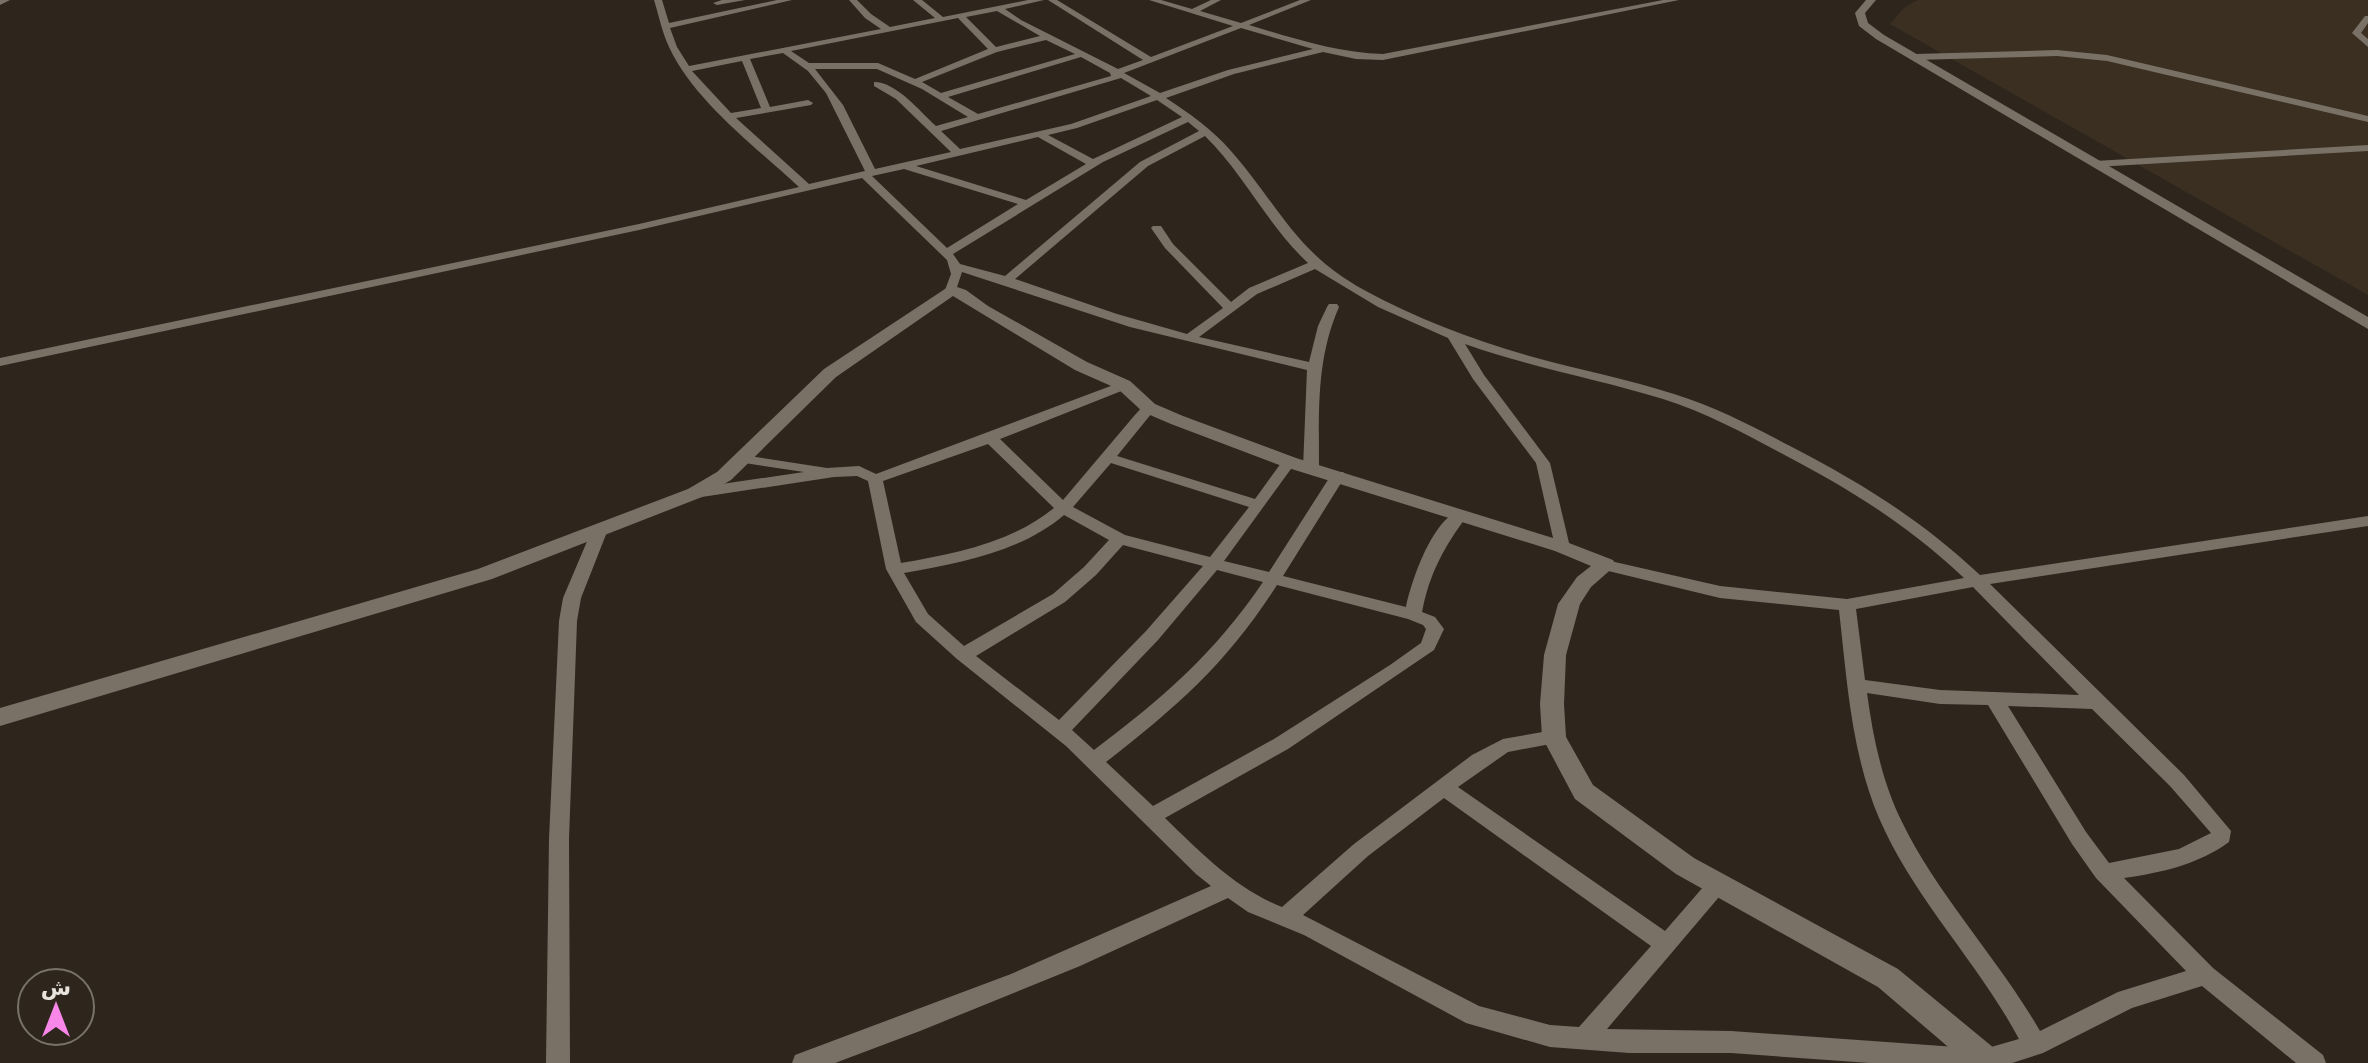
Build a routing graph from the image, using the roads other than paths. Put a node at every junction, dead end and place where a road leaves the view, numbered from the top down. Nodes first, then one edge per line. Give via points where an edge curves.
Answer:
1 (6, 0) edge
2 (658, 0) edge
3 (741, 0) edge
4 (788, 0) edge
5 (853, 0) edge
6 (917, 0) edge
7 (1036, 0) edge
8 (1052, 0) edge
9 (1153, 0) edge
10 (1215, 0) edge
11 (1307, 0) edge
12 (1622, 0) edge
13 (1675, 0) edge
14 (1871, 0) edge
15 (716, 2) edge
16 (0, 3) edge
17 (1642, 6) junction
18 (1000, 9) junction
19 (1192, 12) junction
20 (728, 14) junction
21 (960, 16) junction
22 (2368, 18) edge
23 (942, 20) junction
24 (667, 26) junction
25 (1240, 26) junction
26 (889, 30) junction
27 (1047, 37) junction
28 (2368, 44) edge
29 (1323, 49) junction
30 (994, 50) junction
31 (786, 51) junction
32 (1080, 55) junction
33 (1915, 57) junction
34 (746, 59) junction
35 (1150, 60) junction
36 (808, 66) junction
37 (687, 69) junction
38 (1117, 75) junction
39 (915, 82) junction
40 (877, 84) dead end
41 (940, 96) junction
42 (1158, 97) junction
43 (808, 103) dead end
44 (766, 109) junction
45 (732, 116) junction
46 (977, 118) junction
47 (1188, 118) junction
48 (2368, 119) edge
49 (934, 130) junction
50 (1205, 132) junction
51 (1039, 134) junction
52 (2368, 148) edge
53 (957, 152) junction
54 (1094, 164) junction
55 (2095, 164) junction
56 (903, 165) junction
57 (867, 173) junction
58 (806, 187) junction
59 (1028, 204) junction
60 (1157, 228) dead end
61 (946, 253) junction
62 (1316, 264) junction
63 (954, 266) junction
64 (1007, 280) junction
65 (951, 290) junction
66 (1333, 307) dead end
67 (1230, 308) junction
68 (2368, 324) edge
69 (1454, 337) junction
70 (1190, 338) junction
71 (0, 362) edge
72 (1314, 367) junction
73 (1124, 385) junction
74 (1149, 408) junction
75 (990, 438) junction
76 (1106, 457) junction
77 (743, 459) junction
78 (1289, 462) junction
79 (1311, 468) junction
80 (834, 472) junction
81 (1338, 475) junction
82 (875, 479) junction
83 (695, 493) junction
84 (1259, 505) junction
85 (1063, 508) junction
86 (1459, 516) junction
87 (2368, 521) edge
88 (599, 532) junction
89 (1119, 539) junction
90 (1562, 547) junction
91 (1212, 563) junction
92 (1606, 565) junction
93 (894, 569) junction
94 (1273, 578) junction
95 (1976, 581) junction
96 (1847, 605) junction
97 (1413, 615) junction
98 (963, 655) junction
99 (1857, 685) junction
100 (1995, 701) junction
101 (2096, 702) junction
102 (0, 717) edge
103 (1060, 731) junction
104 (1554, 737) junction
105 (1095, 760) junction
106 (1443, 787) junction
107 (1152, 816) junction
108 (2104, 872) junction
109 (1719, 884) junction
110 (1229, 887) junction
111 (1285, 917) junction
112 (1666, 944) junction
113 (2205, 975) junction
114 (1584, 1039) junction
115 (2035, 1045) junction
116 (1986, 1061) edge
117 (558, 1063) edge
118 (804, 1063) edge
119 (2314, 1063) edge

1 - 16 street
2 - 24 street
3 - 15 street
4 - 20 street
5 - 26 street
6 - 23 street
7 - 18 street
8 - 35 street
9 - 19 street
10 - 19 street
11 - 25 street
12 - 17 street
13 - 17 street
14 - 33 street via 1860,13 1863,24
15 - 20 street
17 - 29 street via 1383,57
18 - 21 street
18 - 27 street
19 - 25 street
20 - 24 street
21 - 23 street
21 - 30 street
22 - 28 street via 2356,33
23 - 26 street
24 - 37 street via 675,53
25 - 29 street
25 - 35 street
26 - 31 street
27 - 30 street
27 - 32 street
29 - 42 street
30 - 39 street
31 - 34 street
31 - 36 street
32 - 38 street
32 - 41 street
33 - 48 street via 2057,53 2107,58
33 - 55 street
34 - 37 street
34 - 44 street
35 - 38 street
36 - 39 street via 878,66
36 - 57 street via 838,101
37 - 45 street
38 - 42 street
38 - 46 street
39 - 41 street
40 - 49 street
41 - 46 street
42 - 47 street
42 - 51 street
43 - 44 street
44 - 45 street
45 - 58 street
46 - 49 street
47 - 50 street
47 - 54 street
49 - 53 street
50 - 62 street
50 - 64 street via 1144,164
51 - 53 street
51 - 54 street
52 - 55 street
53 - 56 street
54 - 59 street
55 - 68 street
56 - 57 street
56 - 59 street
57 - 58 street
57 - 61 street
58 - 71 street
59 - 61 street
60 - 67 street
61 - 63 street
62 - 67 street via 1253,291
62 - 69 street via 1386,307
63 - 64 street
63 - 65 street
64 - 70 street
65 - 73 street via 1081,366
65 - 77 street via 830,373
66 - 72 street
67 - 70 street
69 - 90 street via 1543,463
69 - 95 street via 1716,413 1909,522
70 - 72 street
72 - 79 street
73 - 74 street
73 - 75 street
74 - 76 street
74 - 78 street
75 - 82 street
75 - 85 street
76 - 84 street
76 - 85 street
77 - 80 street
77 - 83 street
78 - 79 street
78 - 84 street
79 - 81 street
80 - 82 street via 859,471
80 - 83 street
81 - 86 street
81 - 94 street
82 - 93 street
83 - 88 street
84 - 91 street
85 - 89 street
85 - 93 street via 995,546
86 - 90 street
86 - 97 street via 1432,551 1419,579
87 - 95 street
88 - 102 street via 485,574
88 - 117 street via 568,621 559,839
89 - 91 street
89 - 98 street via 1059,598
90 - 92 street
91 - 94 street
91 - 103 street via 1110,683
92 - 96 street via 1720,592
92 - 104 street via 1584,582 1569,604 1555,655
93 - 98 street via 922,618
94 - 97 street
94 - 105 street via 1215,657 1173,699
95 - 96 street
95 - 101 street
96 - 99 street
97 - 107 street via 1435,629 1428,646 1281,744
98 - 103 street
99 - 100 street
99 - 115 street via 1869,754 1891,821
100 - 101 street
100 - 108 street
101 - 108 street via 2222,836 2143,868
103 - 105 street
104 - 106 street via 1503,746
104 - 109 street via 1584,792 1685,866
105 - 107 street
106 - 111 street
106 - 112 street
107 - 110 street
108 - 113 street
109 - 112 street
109 - 116 street via 1888,978
110 - 111 street
110 - 118 street via 881,1036
111 - 114 street via 1474,1015 1550,1036
112 - 114 street
113 - 115 street via 2126,999
113 - 119 street
114 - 116 street via 1747,1043
115 - 116 street

